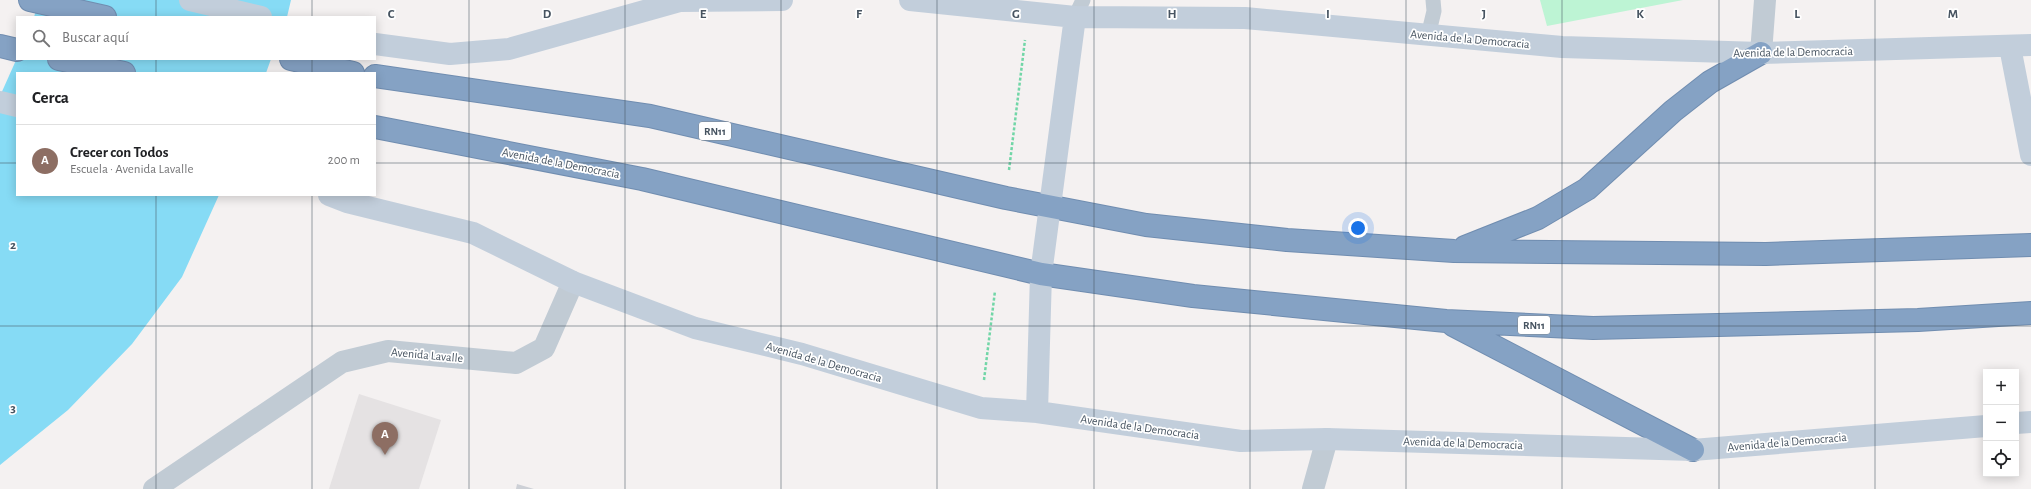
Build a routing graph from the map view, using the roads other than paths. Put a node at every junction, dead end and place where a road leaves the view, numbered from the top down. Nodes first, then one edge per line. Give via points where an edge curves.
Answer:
1 (30, 0) edge
2 (190, 0) edge
3 (782, 0) edge
4 (910, 0) edge
5 (1433, 0) edge
6 (1765, 0) edge
7 (1079, 8) edge
8 (101, 16) edge
9 (257, 16) edge
10 (1428, 36) junction
11 (376, 44) edge
12 (0, 46) edge
13 (2021, 46) edge
14 (16, 50) edge
15 (1761, 53) junction
16 (64, 60) edge
17 (295, 60) edge
18 (119, 72) edge
19 (349, 72) edge
20 (376, 76) edge
21 (0, 102) edge
22 (16, 106) edge
23 (376, 127) edge
24 (2031, 155) edge
25 (331, 196) edge
26 (1050, 207) junction
27 (2031, 245) edge
28 (1454, 251) junction
29 (1040, 274) junction
30 (573, 282) junction
31 (2031, 313) edge
32 (1446, 321) junction
33 (1037, 412) junction
34 (2031, 422) edge
35 (2019, 423) edge
36 (1983, 426) edge
37 (1327, 439) junction
38 (1693, 450) junction
39 (154, 489) edge
40 (1313, 489) edge

1 - 8 highway
2 - 9 street
3 - 11 street via 680,1 509,49 450,54
4 - 7 street, Avenida de la Democracia
5 - 10 lane via 1434,11
6 - 15 street
7 - 10 street, Avenida de la Democracia via 1245,18
7 - 26 street
10 - 15 street, Avenida de la Democracia via 1562,47
12 - 14 highway
13 - 15 street, Avenida de la Democracia
13 - 24 street
15 - 28 highway via 1710,82 1685,101 1587,189 1538,218
16 - 18 highway
17 - 19 highway
20 - 26 highway, RN11 via 650,116
21 - 22 street
23 - 29 highway, Avenida de la Democracia / RN11 via 642,179
25 - 30 street, Avenida de la Democracia via 346,202 473,233
26 - 28 highway, RN11 via 1146,225 1279,240
26 - 29 street
27 - 28 highway, RN11 via 1766,254
29 - 32 highway, Avenida de la Democracia / RN11 via 1193,296
29 - 33 street
30 - 33 street, Avenida de la Democracia via 695,328 802,354 981,408
30 - 39 street, Avenida Lavalle via 544,348 516,363 388,351 342,362
31 - 32 highway, Avenida de la Democracia / RN11 via 1918,320 1593,328
32 - 38 highway
33 - 37 street, Avenida de la Democracia via 1242,441
34 - 35 street
36 - 38 street, Avenida de la Democracia
37 - 38 street, Avenida de la Democracia
37 - 40 street

